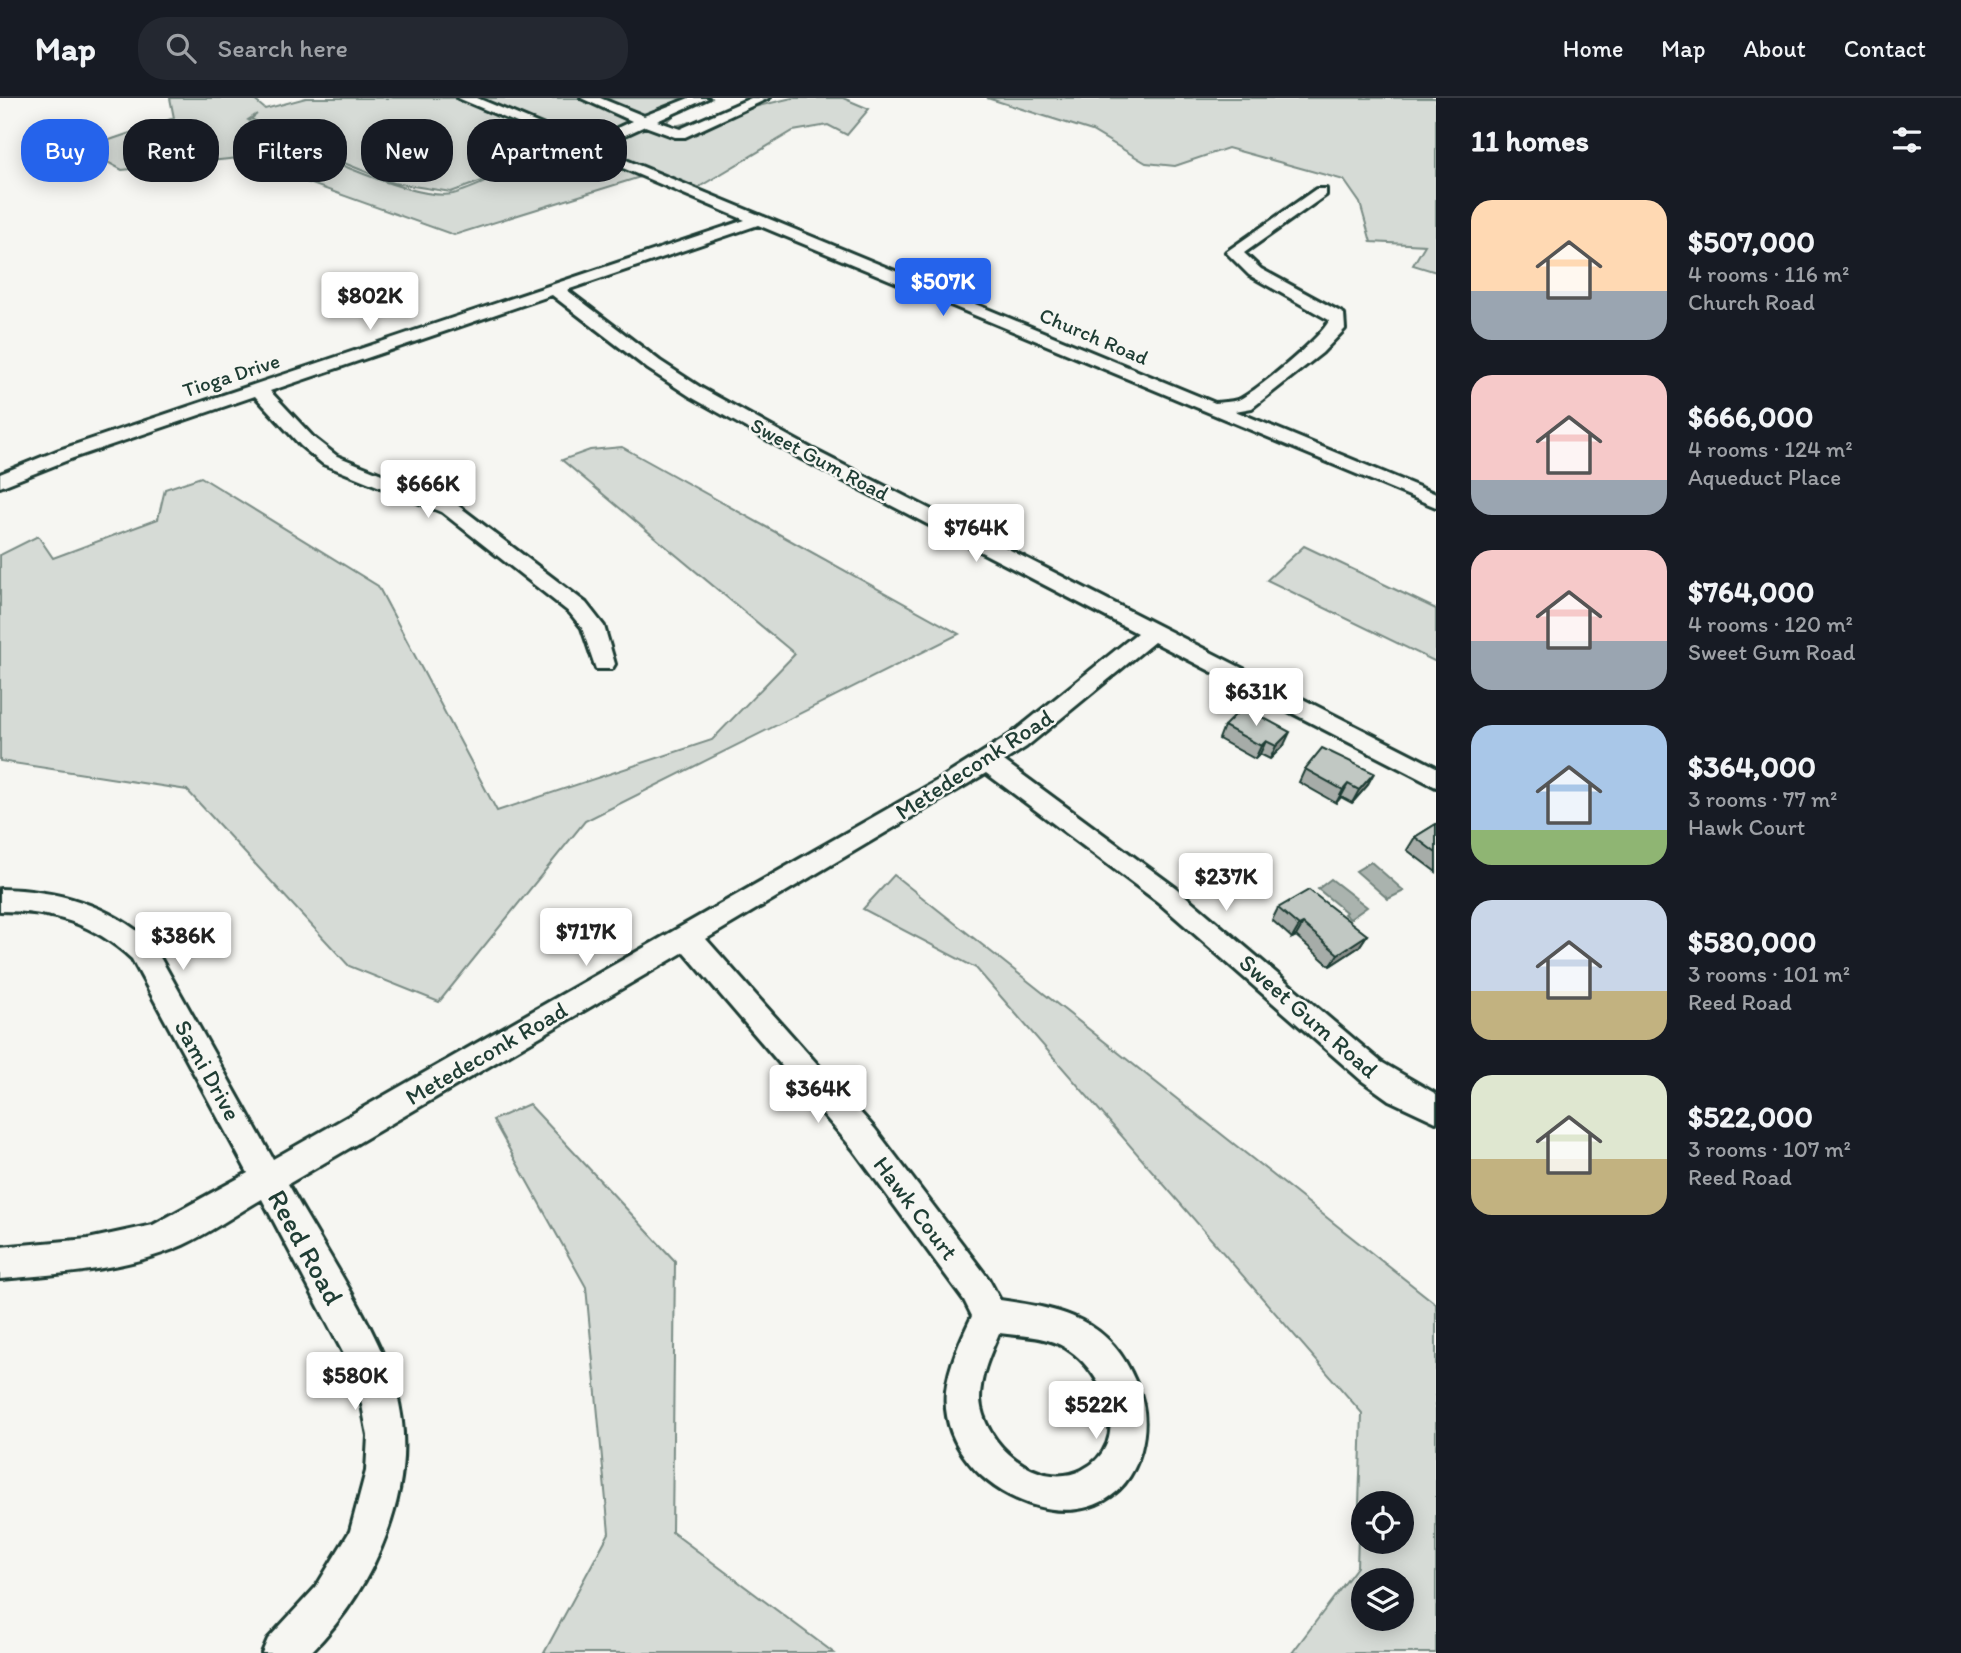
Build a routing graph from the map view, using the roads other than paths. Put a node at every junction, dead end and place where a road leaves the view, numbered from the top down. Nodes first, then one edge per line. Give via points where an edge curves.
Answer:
1 (465, 98) edge
2 (588, 98) edge
3 (701, 98) edge
4 (762, 98) edge
5 (515, 119) edge
6 (644, 121) junction
7 (627, 129) edge
8 (627, 166) edge
9 (1321, 192) dead end
10 (756, 221) junction
11 (556, 290) junction
12 (258, 389) junction
13 (1244, 413) junction
14 (3, 474) edge
15 (1436, 501) edge
16 (1153, 632) junction
17 (604, 664) dead end
18 (988, 761) junction
19 (1436, 778) edge
20 (0, 900) edge
21 (688, 938) junction
22 (1436, 1109) edge
23 (268, 1179) junction
24 (0, 1263) edge
25 (983, 1302) junction
26 (282, 1653) edge

1 - 5 street, Church Road
2 - 6 street
3 - 6 street
4 - 6 street via 680,134
6 - 7 street
8 - 10 street, Church Road
9 - 13 street via 1234,252 1255,272 1314,302 1339,322 1316,349
10 - 11 street, Tioga Drive
10 - 13 street, Church Road via 1211,409
11 - 12 street, Tioga Drive
11 - 16 street, Sweet Gum Road via 697,393
12 - 14 street, Tioga Drive
12 - 17 street via 330,460 449,508 536,575 588,618
13 - 15 street
16 - 18 street, Metedeconk Road
16 - 19 street, Sweet Gum Road
18 - 21 street, Metedeconk Road
18 - 22 street, Sweet Gum Road via 1167,895 1371,1071
20 - 23 street, Sami Drive via 86,912 133,943 164,988
21 - 23 street, Metedeconk Road
21 - 25 street, Hawk Court via 864,1139
23 - 24 street, Metedeconk Road via 174,1233 142,1246 100,1255
23 - 26 street, Reed Road via 374,1378 387,1442 382,1494 372,1525 320,1616
25 - 25 street via 1080,1337 1114,1370 1127,1403 1128,1431 1120,1458 1101,1480 1057,1493 1038,1490 1009,1477 978,1447 962,1404

